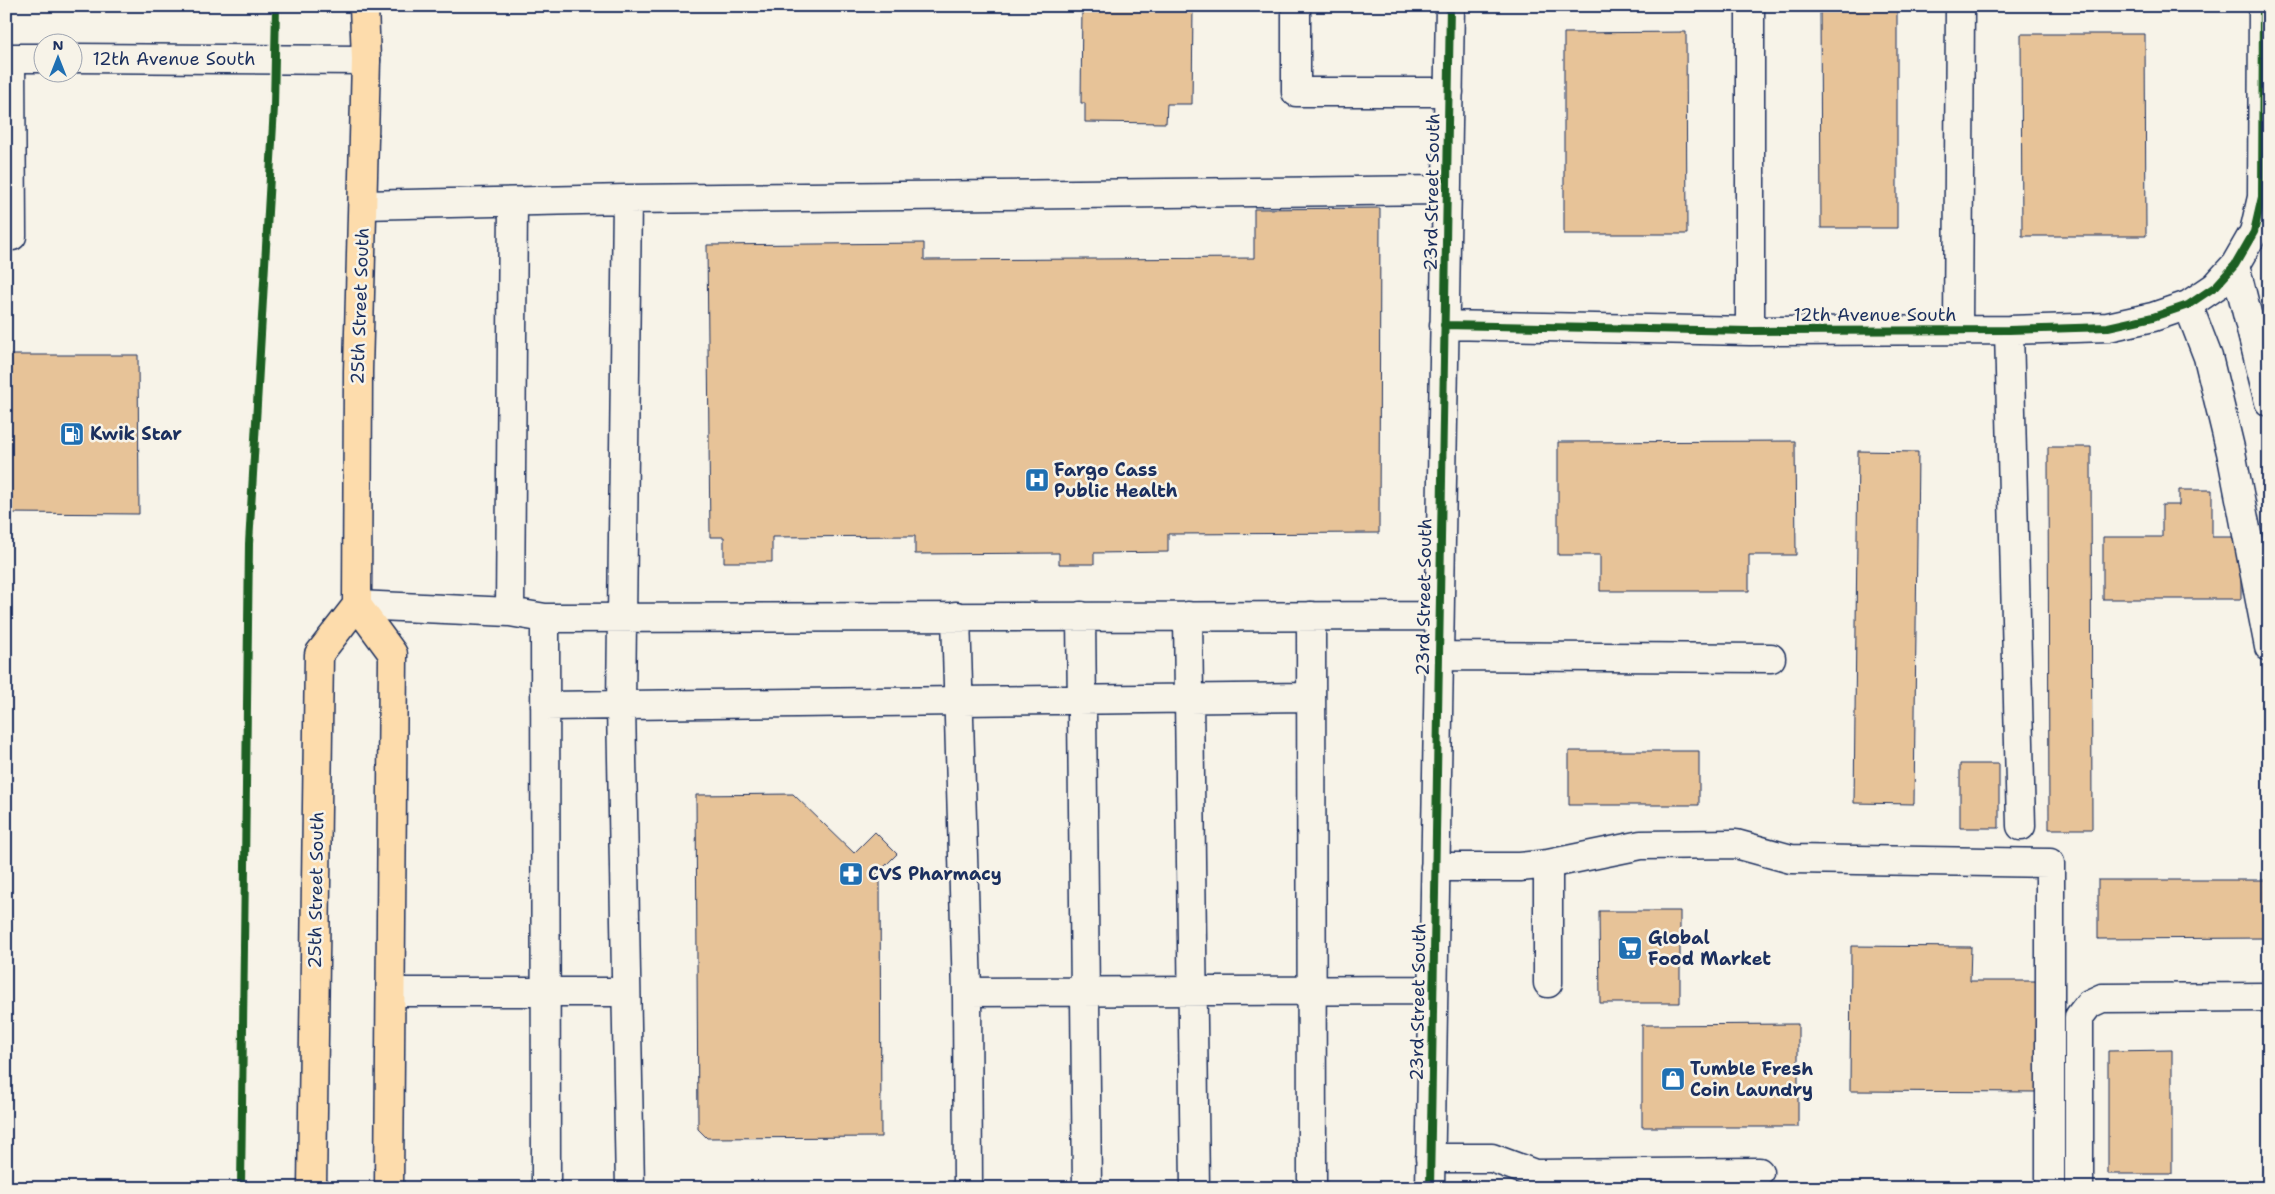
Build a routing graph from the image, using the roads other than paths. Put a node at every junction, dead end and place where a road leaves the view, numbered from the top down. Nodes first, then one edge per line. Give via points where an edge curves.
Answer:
1 (364, 6) edge
2 (1296, 6) edge
3 (1450, 6) edge
4 (1750, 6) edge
5 (1960, 6) edge
6 (2263, 6) edge
7 (9, 58) edge
8 (32, 58) edge
9 (82, 58) edge
10 (366, 60) junction
11 (1449, 92) junction
12 (1446, 190) junction
13 (2265, 198) edge
14 (627, 199) junction
15 (513, 202) junction
16 (363, 205) junction
17 (12, 236) dead end
18 (2235, 266) junction
19 (2188, 305) junction
20 (1444, 325) junction
21 (1958, 330) junction
22 (2009, 330) junction
23 (1750, 331) junction
24 (2269, 402) edge
25 (357, 605) junction
26 (510, 612) junction
27 (956, 616) junction
28 (1081, 616) junction
29 (1188, 616) junction
30 (1311, 616) junction
31 (1438, 616) junction
32 (623, 617) junction
33 (544, 618) junction
34 (2269, 647) edge
35 (1438, 656) junction
36 (1771, 658) dead end
37 (1311, 697) junction
38 (1189, 698) junction
39 (1082, 699) junction
40 (958, 701) junction
41 (544, 706) junction
42 (621, 706) junction
43 (2021, 826) dead end
44 (1548, 864) junction
45 (1435, 867) junction
46 (1548, 983) dead end
47 (1312, 990) junction
48 (1433, 990) junction
49 (1085, 991) junction
50 (1192, 991) junction
51 (391, 992) junction
52 (546, 992) junction
53 (626, 992) junction
54 (967, 992) junction
55 (2269, 997) edge
56 (1430, 1158) junction
57 (1759, 1172) dead end
58 (312, 1188) edge
59 (389, 1188) edge
60 (546, 1188) edge
61 (630, 1188) edge
62 (968, 1188) edge
63 (1087, 1188) edge
64 (1195, 1188) edge
65 (1312, 1188) edge
66 (1430, 1188) edge
67 (2050, 1188) edge
68 (2079, 1188) edge

1 - 10 main road, 25th Street South
2 - 11 street via 1296,92
3 - 11 street, 23rd Street South
4 - 23 street
5 - 21 street
6 - 13 street, 12th Avenue South
7 - 8 street
7 - 17 street
9 - 10 street, 12th Avenue South
10 - 16 main road, 25th Street South
11 - 12 street, 23rd Street South
12 - 14 street
12 - 20 street, 23rd Street South
13 - 18 street, 12th Avenue South via 2254,232
14 - 15 street
14 - 32 street
15 - 16 street
15 - 26 street
16 - 25 main road, 25th Street South via 358,371
18 - 19 street, 12th Avenue South via 2216,286
18 - 24 street
19 - 22 street, 12th Avenue South via 2108,327
19 - 34 street via 2208,357
20 - 23 street, 12th Avenue South
20 - 31 street, 23rd Street South
21 - 22 street, 12th Avenue South
21 - 23 street, 12th Avenue South
22 - 43 street
25 - 26 street
25 - 51 main road via 393,654
25 - 58 main road, 25th Street South via 319,654
26 - 33 street
27 - 28 street
27 - 32 street
27 - 40 street
28 - 29 street
28 - 39 street
29 - 30 street
29 - 38 street
30 - 31 street
30 - 37 street
31 - 35 street, 23rd Street South
32 - 33 street
32 - 42 street
33 - 41 street
35 - 36 street
35 - 45 street, 23rd Street South
37 - 38 street
37 - 47 street
38 - 39 street
38 - 50 street
39 - 40 street
39 - 49 street
40 - 42 street
40 - 54 street
41 - 42 street
41 - 52 street
42 - 53 street
44 - 45 street via 1492,868
44 - 46 street
44 - 67 street via 1641,845 1726,844 1791,859 2050,863
45 - 48 street, 23rd Street South
47 - 48 street
47 - 50 street
47 - 65 street
48 - 56 street, 23rd Street South
49 - 50 street
49 - 54 street
49 - 63 street
50 - 64 street
51 - 52 street
51 - 59 main road
52 - 53 street
52 - 60 street
53 - 61 street
54 - 62 street
55 - 68 street via 2102,998 2089,1004 2080,1017
56 - 57 street via 1492,1158 1535,1174
56 - 66 street, 23rd Street South

